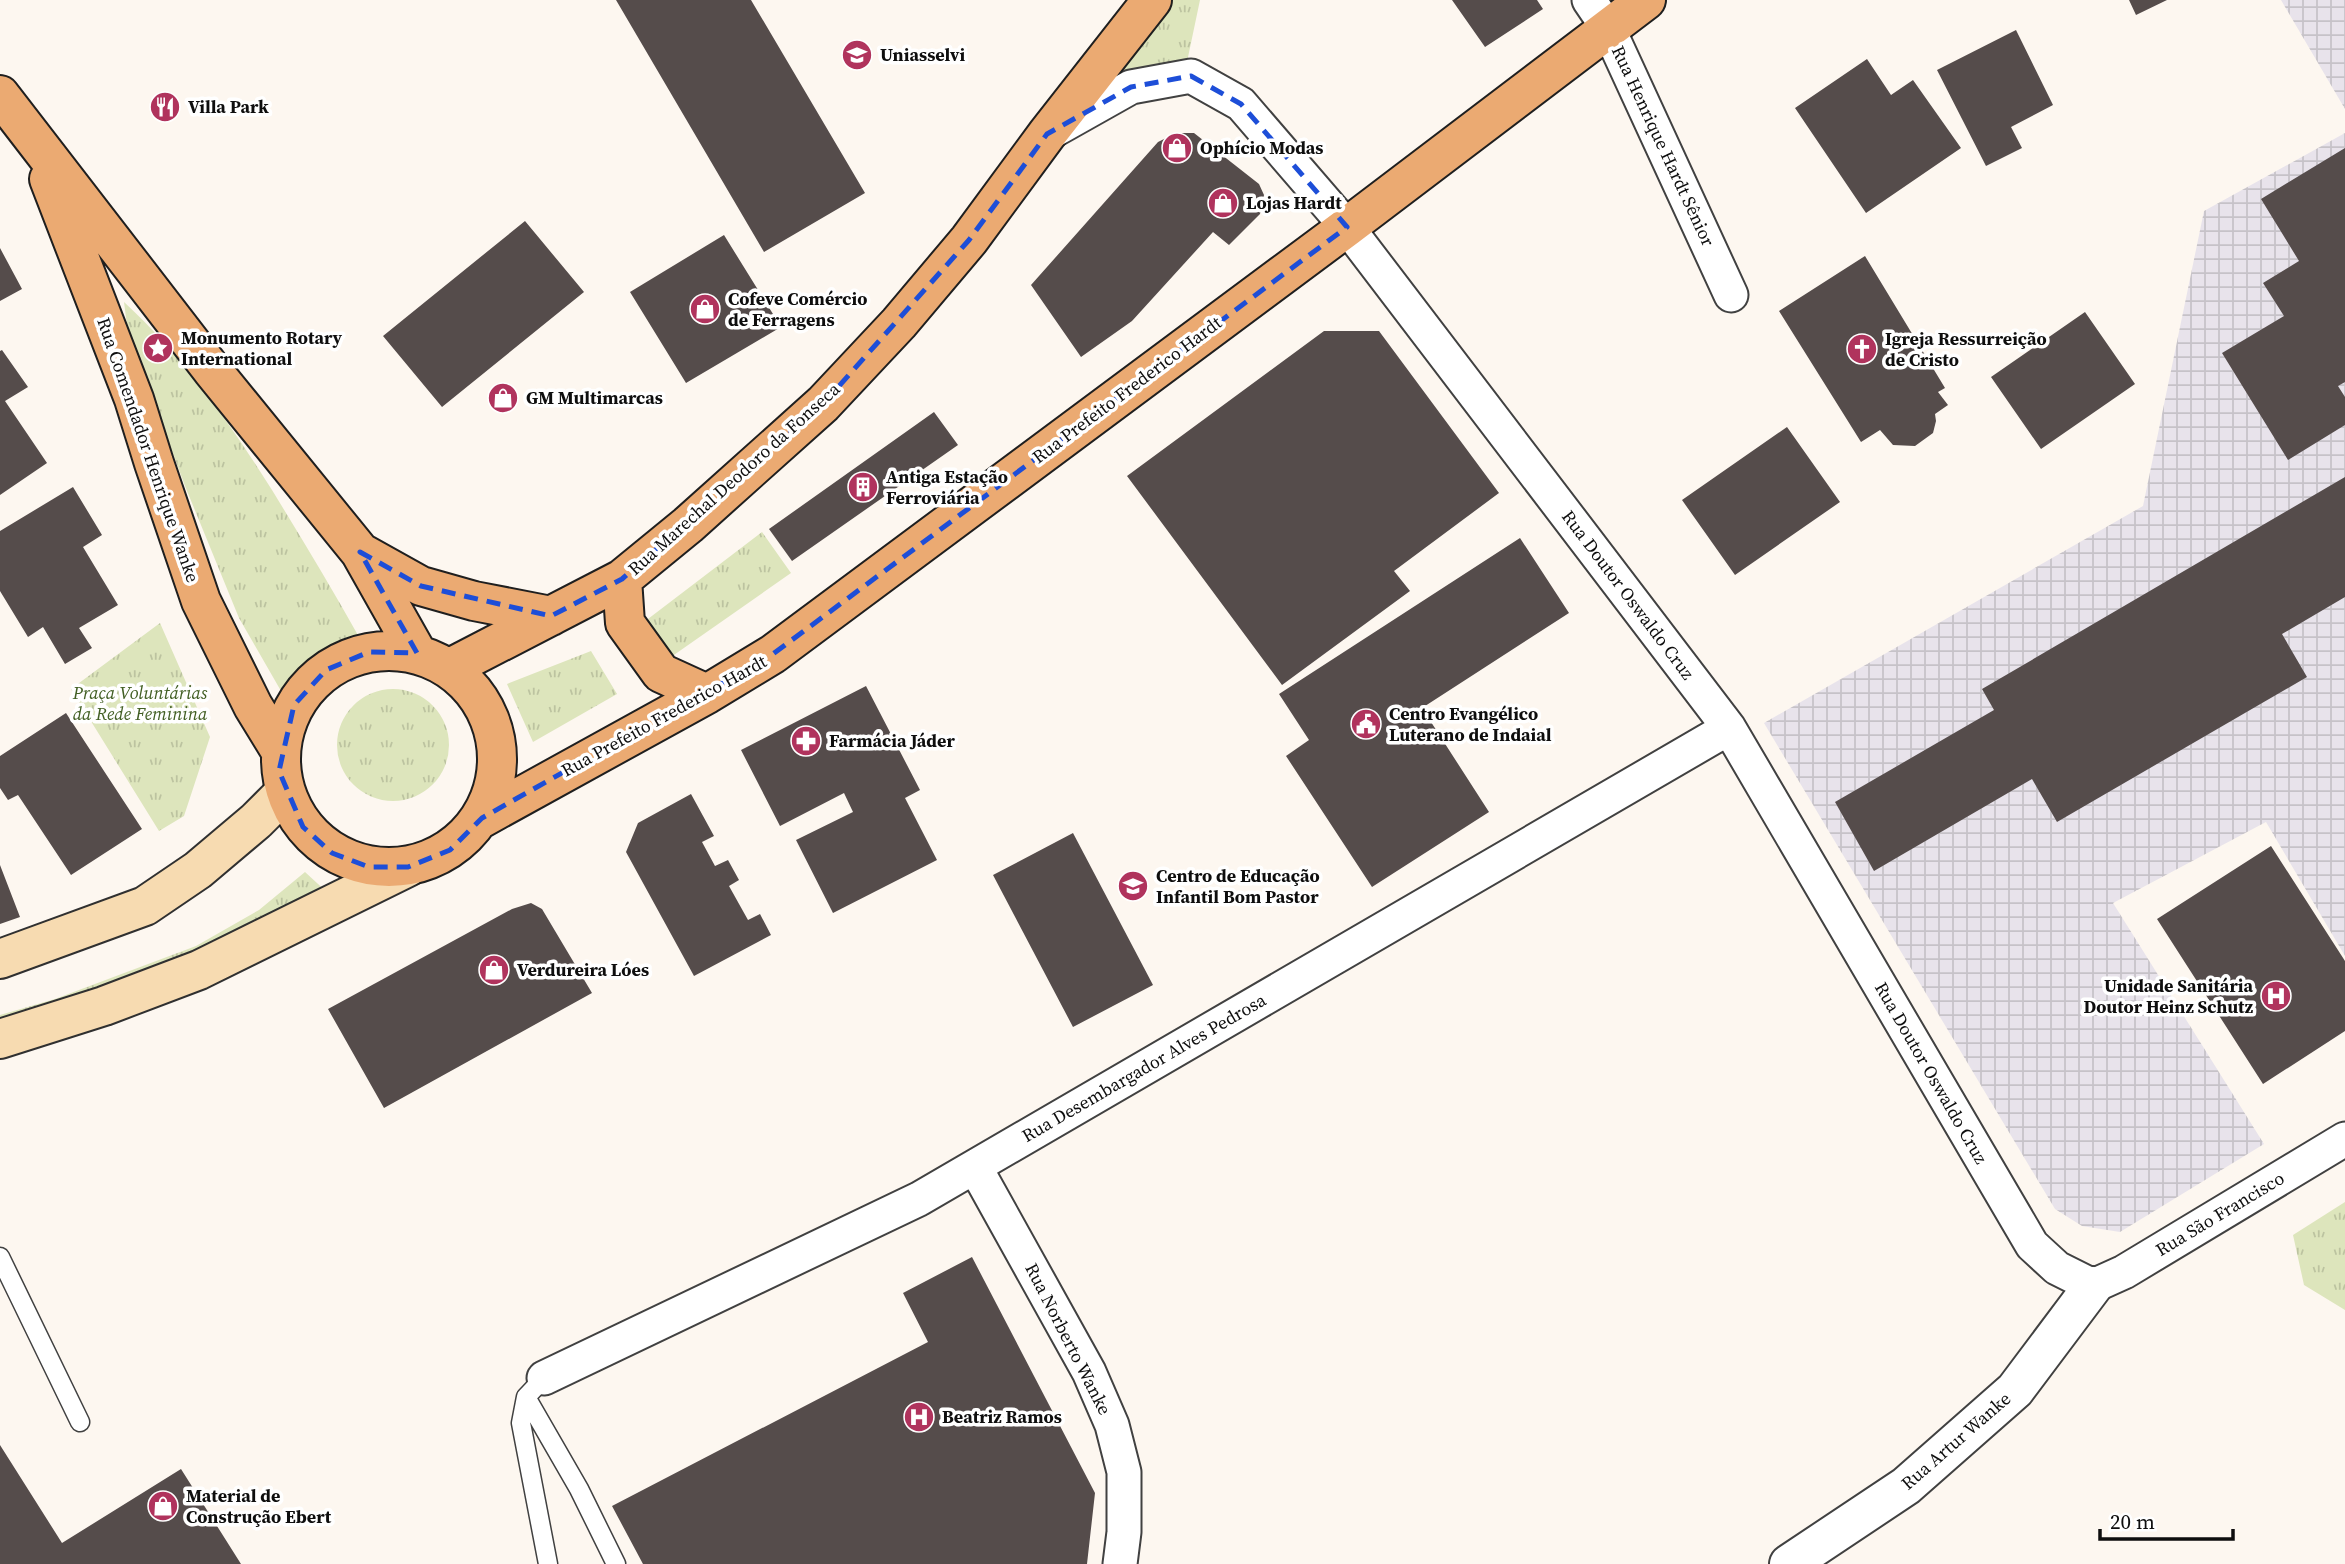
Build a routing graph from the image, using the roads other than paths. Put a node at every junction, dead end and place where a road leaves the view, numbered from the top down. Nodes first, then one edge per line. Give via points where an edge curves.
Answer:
1 (1152, 0) edge
2 (1646, 0) edge
3 (1599, 14) edge
4 (0, 95) edge
5 (1047, 134) junction
6 (35, 141) junction
7 (1347, 226) junction
8 (1731, 295) dead end
9 (360, 552) junction
10 (622, 579) junction
11 (551, 616) junction
12 (434, 661) junction
13 (707, 694) junction
14 (1729, 728) junction
15 (280, 750) junction
16 (285, 792) junction
17 (482, 818) junction
18 (408, 867) junction
19 (0, 959) edge
20 (0, 1039) edge
21 (2345, 1139) edge
22 (975, 1167) junction
23 (0, 1257) edge
24 (2093, 1286) junction
25 (535, 1388) junction
26 (80, 1422) dead end
27 (548, 1564) edge
28 (616, 1564) edge
29 (1120, 1564) edge
30 (1789, 1564) edge

1 - 5 main road, Rua Marechal Deodoro da Fonseca
2 - 3 main road, Rua Prefeito Frederico Hardt
3 - 7 main road, Rua Prefeito Frederico Hardt
3 - 8 street, Rua Henrique Hardt Sênior
4 - 6 main road, Rua Comendador Henrique Wanke
5 - 7 street, Rua Doutor Oswaldo Cruz via 1131,87 1191,76 1241,104
5 - 10 main road, Rua Marechal Deodoro da Fonseca via 970,240 823,404
6 - 9 main road, Rua Comendador Henrique Wanke
6 - 15 main road, Rua Comendador Henrique Wanke via 134,399 201,601
7 - 13 main road, Rua Prefeito Frederico Hardt via 773,654
7 - 14 street, Rua Doutor Oswaldo Cruz
9 - 11 main road via 421,586
9 - 12 main road, Rua Comendador Henrique Wanke
10 - 11 main road, Rua Marechal Deodoro da Fonseca
10 - 13 main road via 625,623 661,673
11 - 12 main road, Rua Marechal Deodoro da Fonseca
12 - 15 main road via 369,652 326,670 294,705
12 - 17 main road via 475,691 492,720 499,753 495,787
13 - 17 main road, Rua Prefeito Frederico Hardt
14 - 22 street, Rua Desembargador Alves Pedrosa
14 - 24 street, Rua Doutor Oswaldo Cruz via 2032,1245 2057,1268
15 - 16 main road
16 - 18 main road via 303,827 332,853 369,867
16 - 19 main road via 198,870 145,906
17 - 18 main road via 450,850
18 - 20 main road via 199,970
21 - 24 street, Rua São Francisco via 2124,1272
22 - 25 street, Rua Desembargador Alves Pedrosa
22 - 29 street, Rua Norberto Wanke via 1112,1424 1124,1472
23 - 26 lane
24 - 30 street, Rua Artur Wanke via 2015,1390 1906,1486
25 - 27 lane via 521,1423
25 - 28 lane

